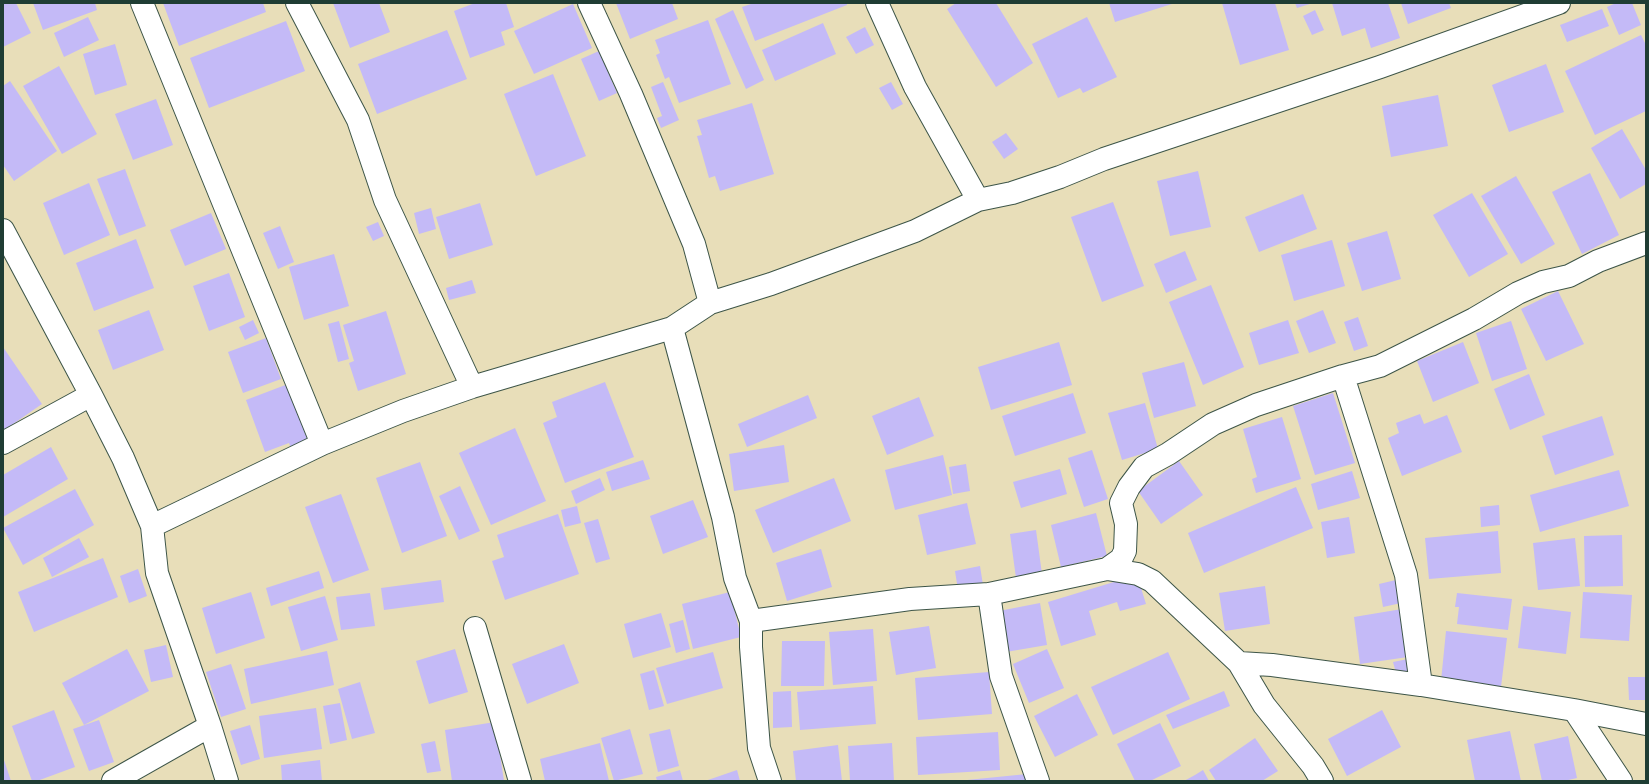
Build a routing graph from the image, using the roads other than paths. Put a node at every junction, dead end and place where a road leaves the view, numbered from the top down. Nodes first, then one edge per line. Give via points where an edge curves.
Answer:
1 (142, 3) edge
2 (297, 3) edge
3 (589, 3) edge
4 (877, 3) edge
5 (1559, 3) edge
6 (978, 200) junction
7 (3, 230) edge
8 (1646, 243) edge
9 (710, 303) junction
10 (672, 328) junction
11 (1343, 376) junction
12 (472, 387) junction
13 (91, 394) junction
14 (3, 443) edge
15 (322, 444) junction
16 (152, 526) junction
17 (1117, 566) junction
18 (989, 594) junction
19 (751, 621) junction
20 (475, 628) dead end
21 (1239, 663) junction
22 (1421, 685) junction
23 (1574, 710) junction
24 (1646, 724) edge
25 (210, 726) junction
26 (113, 781) edge
27 (227, 781) edge
28 (520, 781) edge
29 (770, 781) edge
30 (1038, 781) edge
31 (1322, 781) edge
32 (1621, 781) edge

1 - 15 street
2 - 12 street via 358,120 385,200
3 - 9 street via 631,94 694,244
4 - 6 street via 915,87
5 - 6 street via 1380,67 1104,159 1060,177 1012,193
6 - 9 street via 915,230 770,284
7 - 13 street
8 - 11 street via 1598,261 1569,276 1530,287 1474,319 1380,366
9 - 10 street
10 - 12 street
10 - 19 street via 723,518 735,578
11 - 17 street via 1256,405 1213,424 1144,467 1121,503 1127,541
11 - 22 street via 1406,574
12 - 15 street via 403,411
13 - 14 street
13 - 16 street via 123,458
15 - 16 street
16 - 25 street via 157,572
17 - 18 street
17 - 21 street via 1152,581
18 - 19 street via 910,599
18 - 30 street via 1001,676
19 - 29 street via 759,748
20 - 28 street
21 - 22 street
21 - 31 street via 1264,705
22 - 23 street
23 - 24 street
23 - 32 street
25 - 26 street
25 - 27 street

